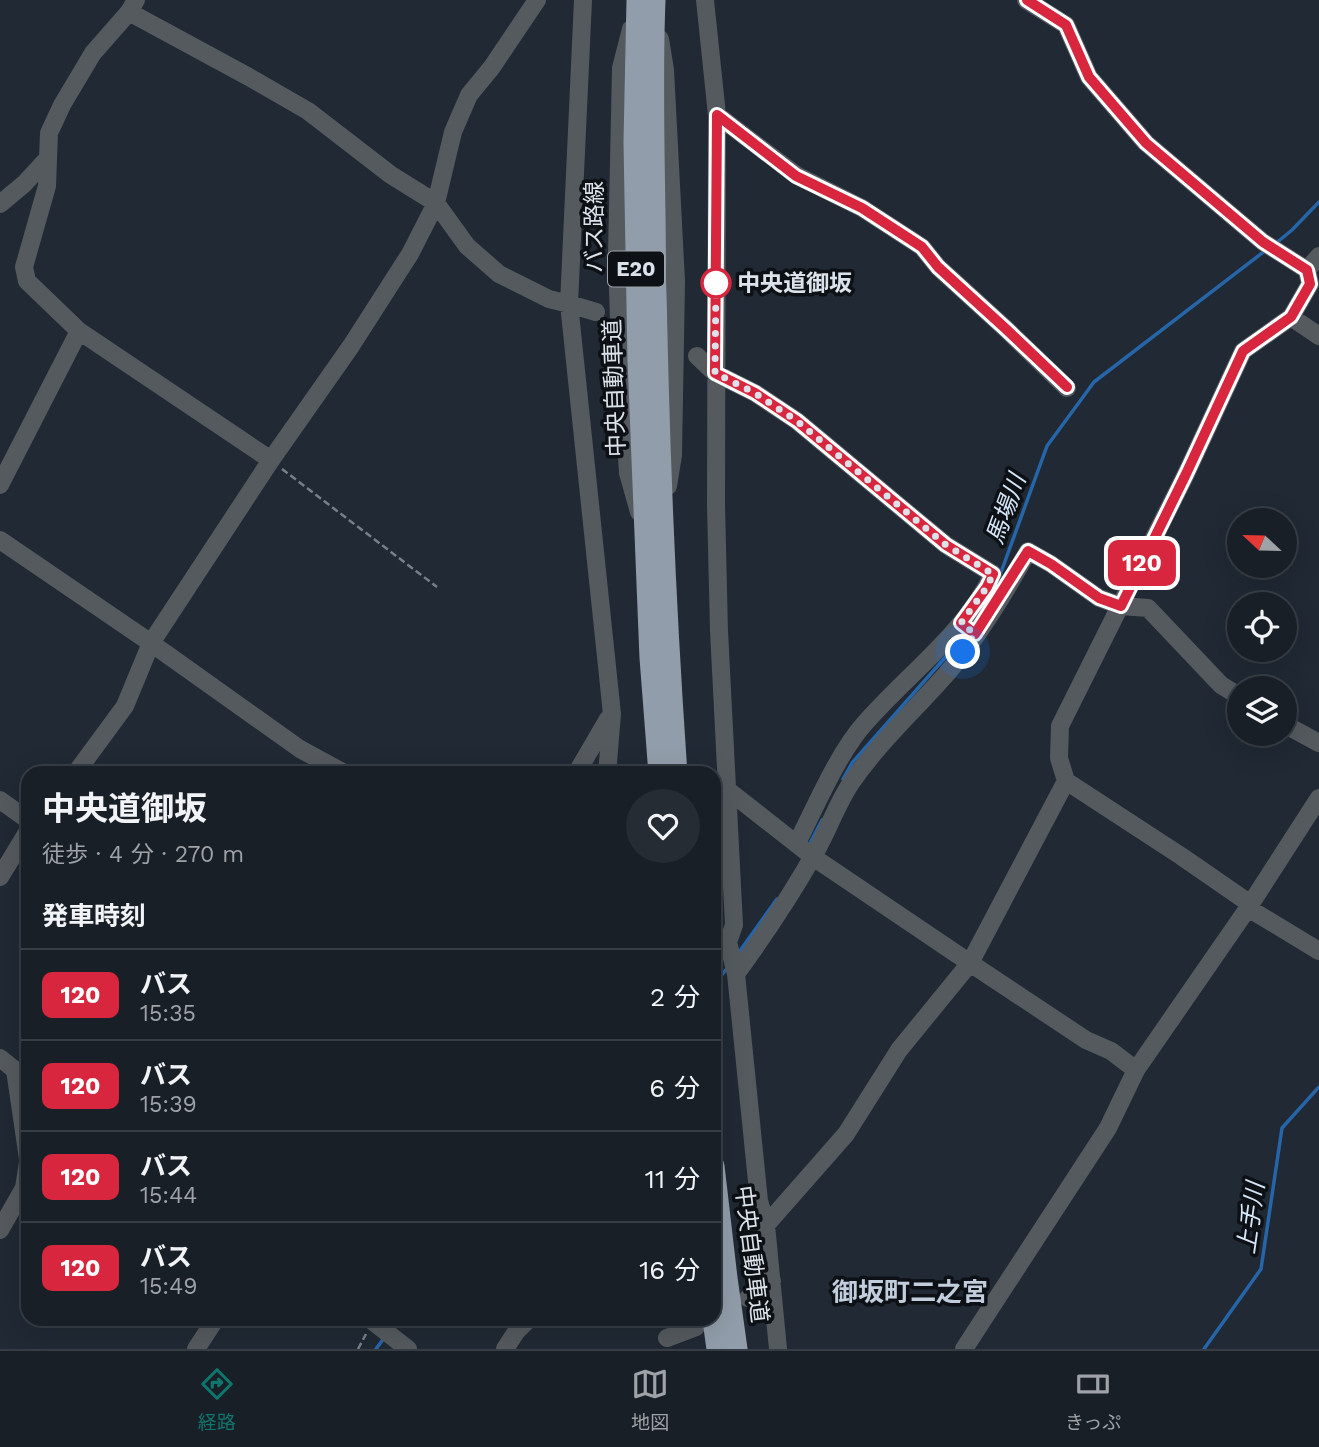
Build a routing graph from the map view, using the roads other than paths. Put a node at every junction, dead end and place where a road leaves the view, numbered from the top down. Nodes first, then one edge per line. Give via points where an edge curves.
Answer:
1 (537, 0) edge
2 (583, 0) edge
3 (705, 0) edge
4 (1027, 0) edge
5 (646, 2) edge
6 (133, 6) edge
7 (717, 115) junction
8 (48, 158) junction
9 (436, 202) junction
10 (0, 204) edge
11 (1313, 263) edge
12 (569, 303) junction
13 (596, 312) dead end
14 (1291, 317) junction
15 (79, 331) junction
16 (1319, 336) edge
17 (698, 356) dead end
18 (715, 373) junction
19 (1067, 387) dead end
20 (271, 460) junction
21 (0, 485) edge
22 (0, 540) edge
23 (1121, 606) junction
24 (968, 629) junction
25 (151, 643) junction
26 (1227, 689) edge
27 (612, 713) junction
28 (1297, 731) edge
29 (1319, 743) edge
30 (81, 766) edge
31 (331, 766) edge
32 (581, 766) edge
33 (608, 766) edge
34 (658, 766) edge
35 (676, 766) edge
36 (721, 766) edge
37 (1066, 781) junction
38 (721, 787) edge
39 (1319, 798) edge
40 (0, 800) edge
41 (21, 815) edge
42 (21, 842) edge
43 (805, 850) junction
44 (0, 877) edge
45 (1248, 908) junction
46 (1319, 951) edge
47 (729, 959) edge
48 (970, 963) junction
49 (0, 1058) edge
50 (1136, 1070) junction
51 (21, 1072) edge
52 (21, 1193) edge
53 (766, 1225) junction
54 (721, 1226) edge
55 (0, 1230) edge
56 (772, 1280) junction
57 (748, 1298) dead end
58 (211, 1326) edge
59 (379, 1326) edge
60 (522, 1326) edge
61 (696, 1326) edge
62 (706, 1326) edge
63 (667, 1335) edge
64 (196, 1349) edge
65 (408, 1349) edge
66 (505, 1349) edge
67 (718, 1349) edge
68 (737, 1349) edge
69 (778, 1349) edge
70 (964, 1349) edge

1 - 9 street via 470,95 453,132
2 - 12 street
3 - 7 street
4 - 11 street via 1066,25 1089,77 1146,143 1263,242
5 - 34 highway, 中央自動車道 / E20 via 634,117 635,257
5 - 35 highway, 中央自動車道 / E20
6 - 8 street via 93,53 62,105 49,133
6 - 9 street via 308,111 391,175
7 - 18 street
7 - 19 street via 796,176 862,208 922,247
8 - 10 street
8 - 15 street via 47,187 24,267 27,281
9 - 12 street via 467,246 499,274 549,299
9 - 20 street via 410,254
11 - 14 street via 1310,284
12 - 13 street
12 - 27 street
14 - 16 street
14 - 23 street via 1243,351
15 - 20 street
15 - 21 street
17 - 18 street
18 - 24 street via 797,421 946,545 993,574
18 - 36 street
20 - 25 street
22 - 25 street
23 - 24 street via 1099,598 1028,551
23 - 26 street via 1148,608
23 - 37 street via 1060,726 1059,758
24 - 43 street via 950,669 888,736
24 - 43 street via 864,724 842,756
25 - 30 street via 125,706
25 - 31 street via 300,749
27 - 32 street
27 - 33 street
28 - 29 street
37 - 45 street via 1237,895
37 - 48 street
38 - 43 street
38 - 47 street via 734,925
39 - 45 street
40 - 41 street
42 - 44 street
43 - 47 street via 759,942
43 - 48 street
45 - 46 street
45 - 50 street
47 - 53 street via 759,1201
48 - 50 street
48 - 53 street via 899,1050 846,1134
49 - 51 street
50 - 70 street via 1108,1128
52 - 55 street
53 - 56 street
54 - 68 highway, 中央自動車道
56 - 57 street
56 - 69 street
58 - 64 street
59 - 65 street
60 - 66 street
61 - 63 street
62 - 67 highway, 中央自動車道

